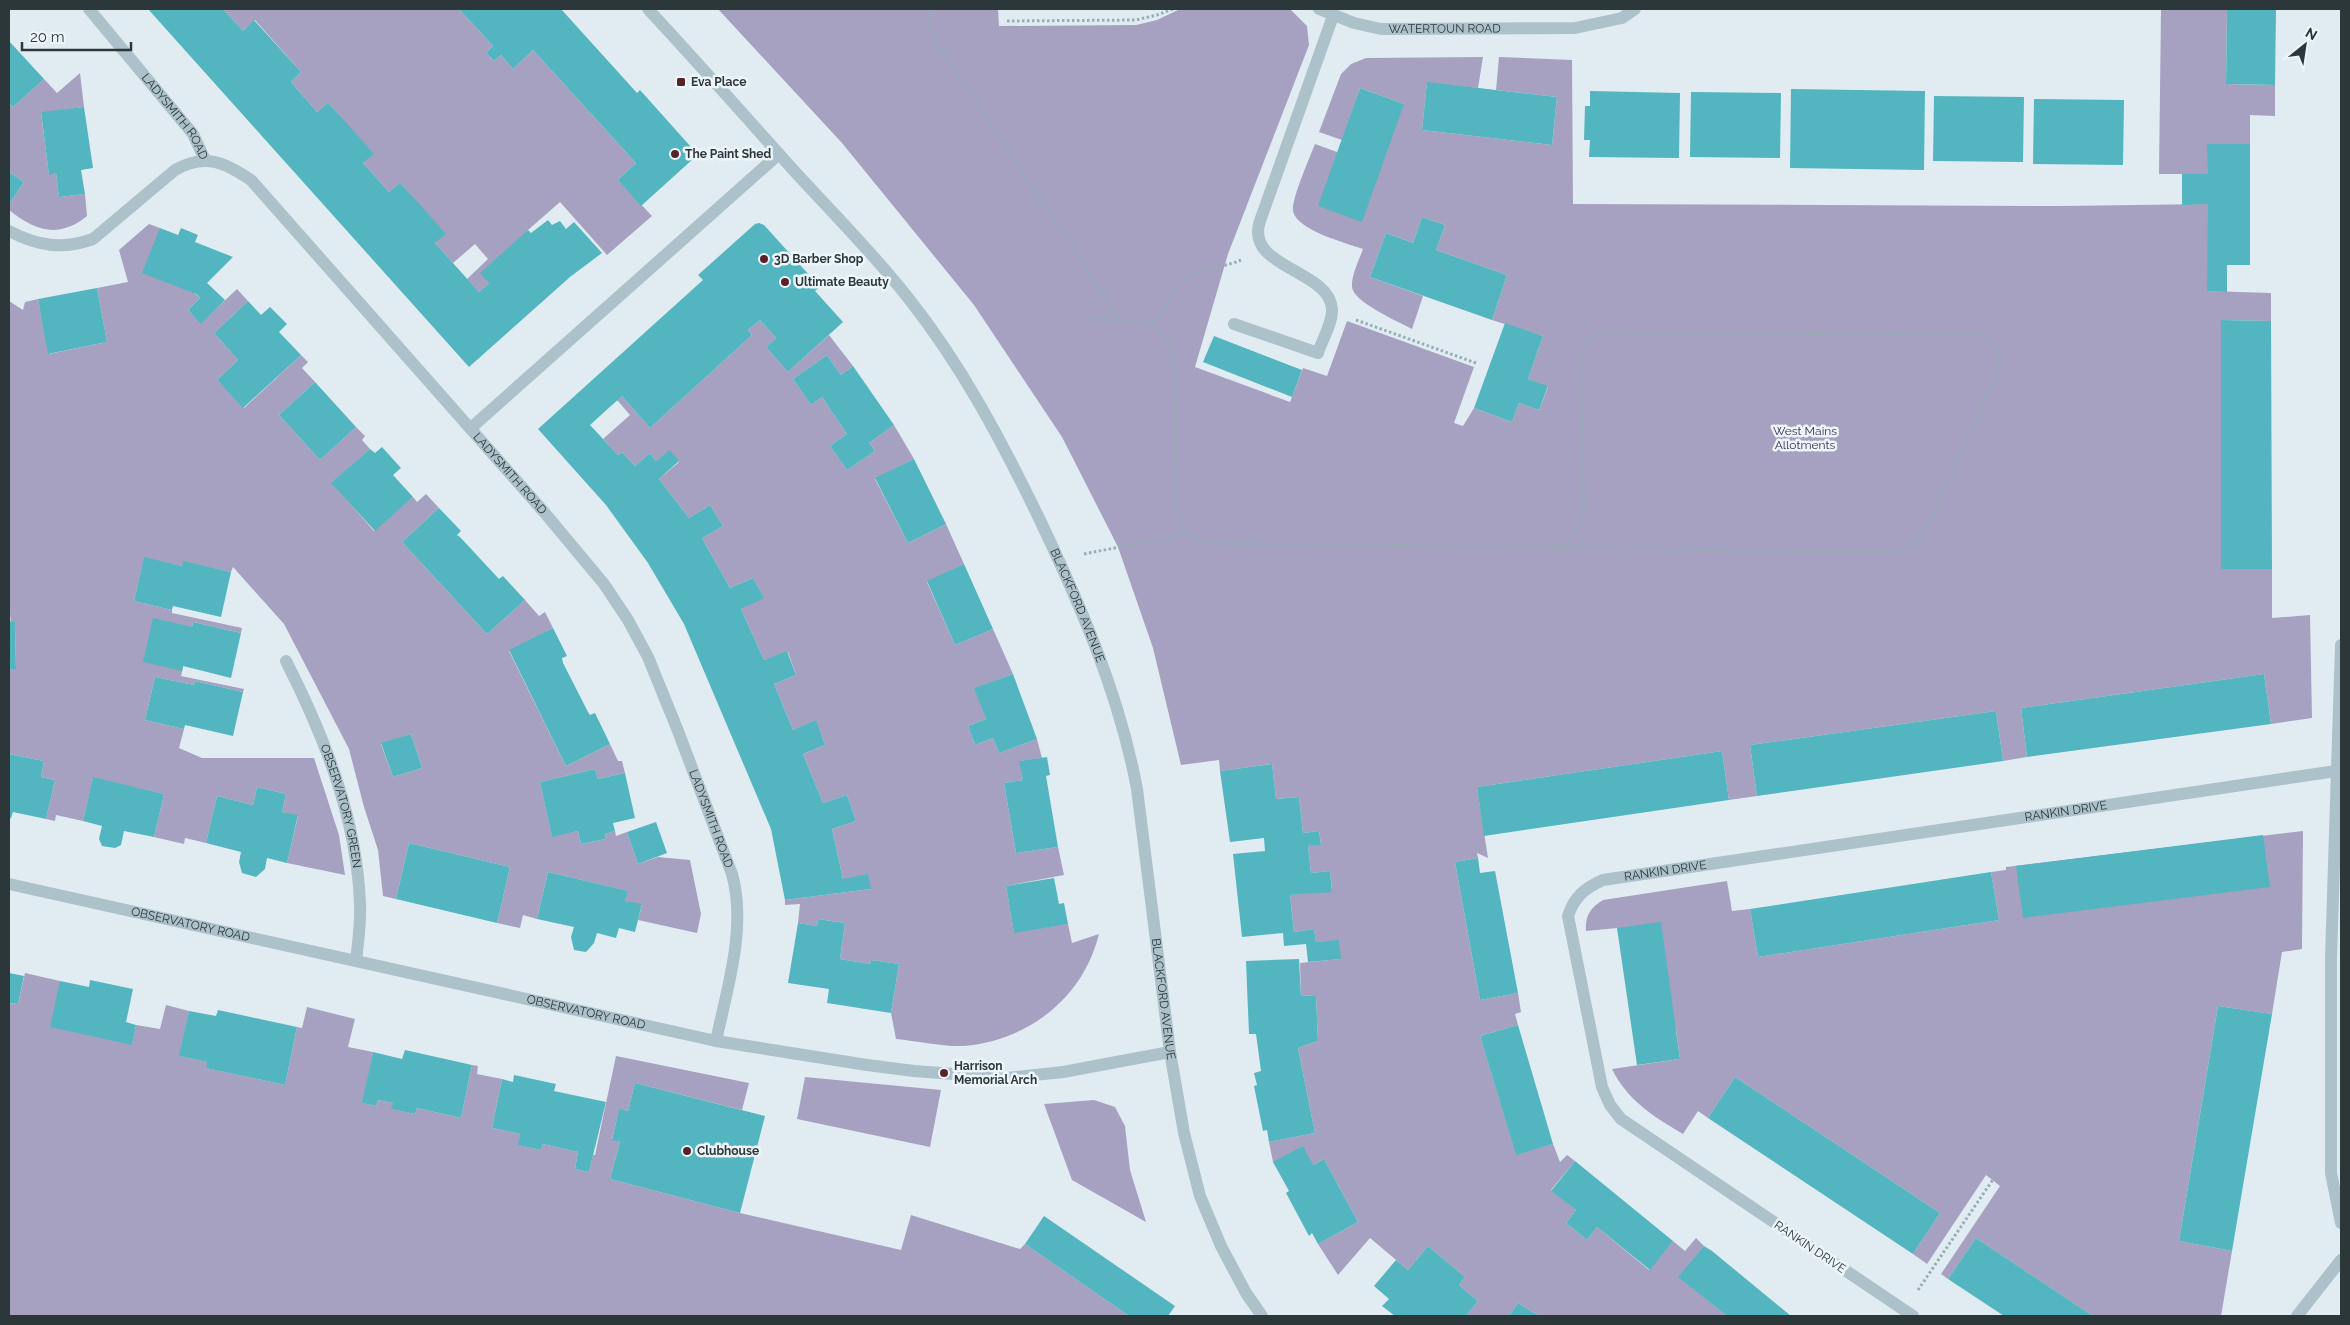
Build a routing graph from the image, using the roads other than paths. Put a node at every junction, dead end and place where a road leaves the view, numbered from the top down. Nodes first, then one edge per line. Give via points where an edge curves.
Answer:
1 (89, 9) edge
2 (648, 9) edge
3 (1319, 9) edge
4 (1636, 9) edge
5 (1333, 16) junction
6 (780, 154) junction
7 (205, 160) junction
8 (9, 231) edge
9 (1234, 324) dead end
10 (471, 428) junction
11 (2341, 645) edge
12 (286, 661) dead end
13 (2336, 771) junction
14 (9, 884) edge
15 (356, 961) junction
16 (716, 1041) junction
17 (1170, 1052) junction
18 (2341, 1222) edge
19 (2341, 1260) edge
20 (1908, 1313) edge
21 (1262, 1316) edge
22 (2297, 1316) edge

1 - 7 street, LADYSMITH ROAD via 193,134
2 - 6 street, BLACKFORD AVENUE
3 - 5 street, WATERTOUN ROAD
4 - 5 street, WATERTOUN ROAD via 1622,18 1575,28 1381,29
5 - 9 street via 1257,228 1264,251 1319,286 1327,294 1332,311 1318,353
6 - 10 street
6 - 17 street, BLACKFORD AVENUE via 886,270 955,362 999,436 1059,560 1101,658 1131,756
7 - 8 street via 188,163 175,170 93,239 70,246 47,246
7 - 10 street, LADYSMITH ROAD via 222,163 251,180
10 - 16 street, LADYSMITH ROAD via 604,584 638,636 659,682 738,897 737,932
11 - 13 street
12 - 15 street, OBSERVATORY GREEN via 326,749 347,819 359,882 360,927
13 - 18 street via 2331,958 2331,1173
13 - 20 street, RANKIN DRIVE via 1603,880 1578,895 1568,916 1602,1087 1614,1112
14 - 15 street, OBSERVATORY ROAD
15 - 16 street, OBSERVATORY ROAD
16 - 17 street, OBSERVATORY ROAD via 876,1066 1007,1078 1063,1072
17 - 21 street, BLACKFORD AVENUE via 1184,1133 1200,1196 1230,1265
19 - 22 street

